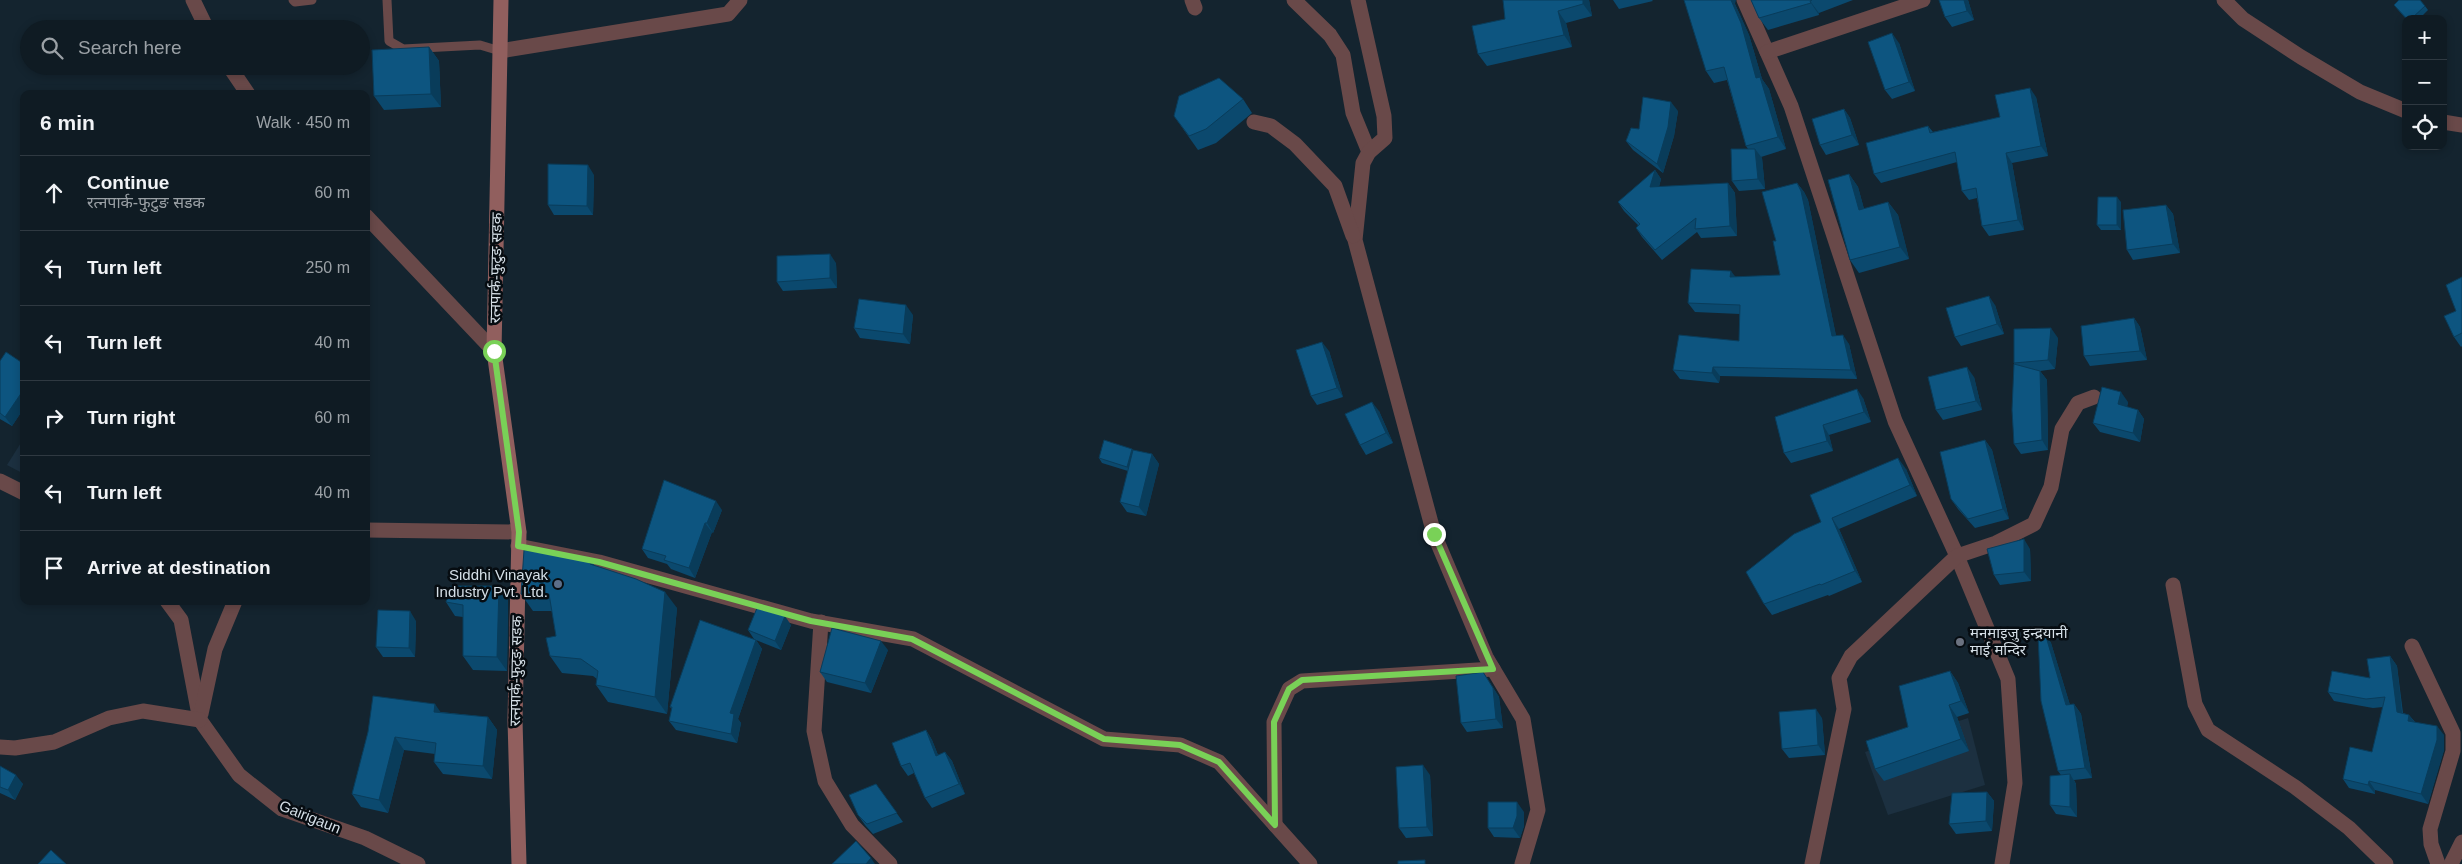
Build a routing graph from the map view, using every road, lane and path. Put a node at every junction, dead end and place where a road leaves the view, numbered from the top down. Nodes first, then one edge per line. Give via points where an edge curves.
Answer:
1 (193, 0) edge
2 (293, 0) edge
3 (312, 0) edge
4 (387, 0) edge
5 (501, 0) edge
6 (740, 0) edge
7 (1294, 0) edge
8 (1358, 0) edge
9 (1744, 0) edge
10 (1923, 0) edge
11 (2224, 0) edge
12 (203, 20) edge
13 (500, 51) junction
14 (1767, 52) junction
15 (235, 75) edge
16 (245, 90) edge
17 (2402, 109) edge
18 (1254, 122) dead end
19 (2447, 123) edge
20 (2462, 125) edge
21 (1369, 152) junction
22 (370, 220) edge
23 (1355, 240) junction
24 (494, 351) junction
25 (2094, 397) dead end
26 (0, 481) edge
27 (20, 491) edge
28 (370, 530) edge
29 (518, 539) junction
30 (1957, 556) junction
31 (2174, 585) dead end
32 (170, 605) edge
33 (233, 605) edge
34 (821, 622) junction
35 (2412, 646) dead end
36 (1493, 669) junction
37 (200, 720) junction
38 (0, 747) edge
39 (1275, 825) junction
40 (2462, 842) edge
41 (418, 864) edge
42 (519, 864) edge
43 (890, 864) edge
44 (1310, 864) edge
45 (1522, 864) edge
46 (1812, 864) edge
47 (2002, 864) edge
48 (2386, 864) edge
49 (2438, 864) edge
50 (2451, 864) edge

1 - 12 street
2 - 3 lane
4 - 13 lane via 389,41 403,49 480,45
5 - 13 street, रत्नपार्क-फुटुङ सडक
6 - 13 street via 728,14
7 - 21 street via 1330,35 1343,55 1353,113
8 - 21 street via 1384,116 1385,138
9 - 14 street
10 - 14 street
11 - 17 street via 2243,19 2301,57 2360,92
13 - 24 street, रत्नपार्क-फुटुङ सडक
14 - 30 street via 1791,106 1895,421
15 - 16 street
18 - 23 street via 1271,126 1295,144 1335,186
19 - 20 street
21 - 23 street via 1363,163
22 - 24 street
23 - 36 street via 1434,534
24 - 29 street, रत्नपार्क-फुटुङ सडक
25 - 30 street via 2078,403 2062,429 2051,487 2034,524 1996,543
26 - 27 street
28 - 29 street
29 - 34 street
29 - 42 street, रत्नपार्क-फुटुङ सडक via 515,720
30 - 46 street via 1851,656 1839,678 1844,709
30 - 47 street via 2008,679 2015,783
31 - 48 street via 2195,704 2208,730 2295,787 2349,828
32 - 37 street via 181,620
33 - 37 street via 215,649
34 - 39 street via 912,639 1104,739 1180,745 1219,762
34 - 43 street via 814,731 825,781 852,825
35 - 49 street via 2453,733 2453,751 2430,829 2430,844
36 - 39 street via 1302,680 1289,689 1274,722
36 - 45 street via 1523,719 1538,810
37 - 38 street via 144,711 109,718 54,742
37 - 41 street, Gairigaun via 239,775 282,809 365,838
39 - 44 street
40 - 50 street

